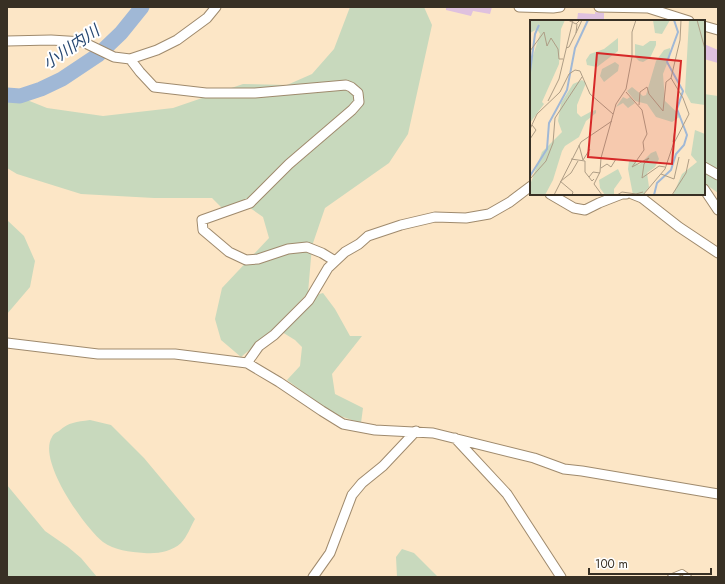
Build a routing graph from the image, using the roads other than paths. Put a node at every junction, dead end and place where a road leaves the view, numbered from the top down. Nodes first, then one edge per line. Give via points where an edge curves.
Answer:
1 (216, 7) edge
2 (519, 7) edge
3 (560, 7) edge
4 (599, 7) edge
5 (686, 20) edge
6 (705, 26) edge
7 (718, 30) edge
8 (7, 41) edge
9 (130, 59) junction
10 (705, 168) edge
11 (718, 175) edge
12 (530, 187) edge
13 (705, 190) edge
14 (552, 195) edge
15 (619, 195) edge
16 (634, 195) edge
17 (718, 210) edge
18 (718, 253) edge
19 (335, 261) junction
20 (7, 343) edge
21 (247, 363) junction
22 (416, 431) junction
23 (456, 438) junction
24 (718, 494) edge
25 (313, 577) edge
26 (561, 577) edge
27 (670, 577) edge
28 (689, 577) edge

1 - 9 street via 207,18 177,40
2 - 3 street
4 - 5 street via 648,8
6 - 7 street
8 - 9 street via 83,42 114,57
9 - 19 street via 154,86 206,93 255,93 346,85 351,87 358,94 360,102 289,164 250,203 202,220 204,230 229,252 246,260 258,259 288,249 307,247
10 - 11 street
12 - 19 street via 489,214 466,218 435,217 368,236
13 - 17 street
14 - 15 street via 574,208 585,210
16 - 18 street
19 - 21 street via 328,268 310,300 259,346
20 - 21 street via 98,354 175,354
21 - 22 street via 343,424 375,430
22 - 23 street
22 - 25 street via 352,495 330,554
23 - 24 street via 534,458 564,469
23 - 26 street via 507,494
27 - 28 lane via 682,572

